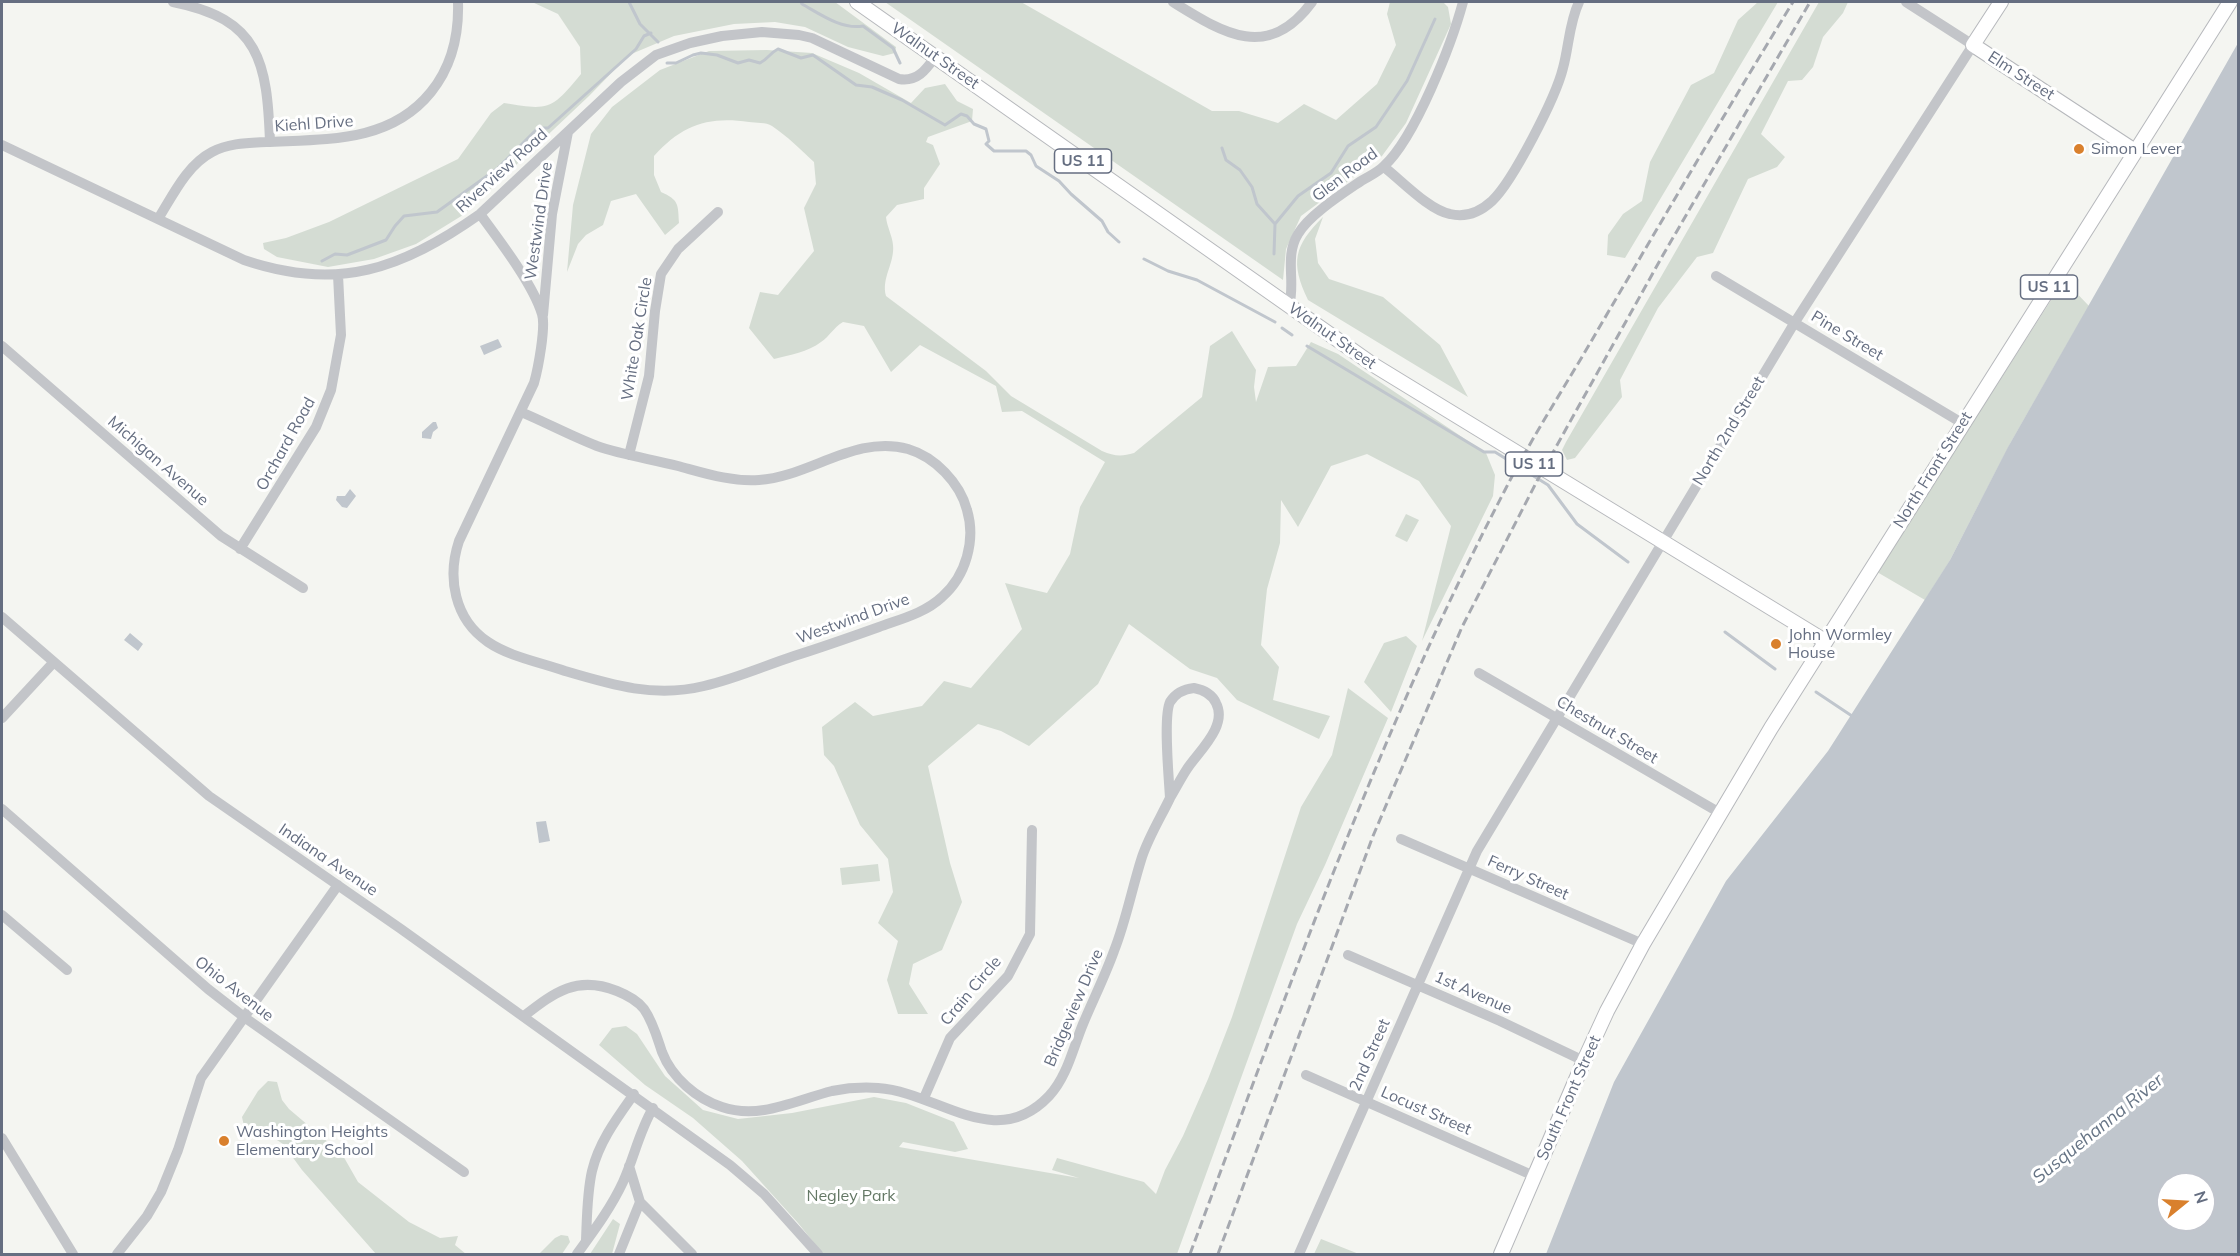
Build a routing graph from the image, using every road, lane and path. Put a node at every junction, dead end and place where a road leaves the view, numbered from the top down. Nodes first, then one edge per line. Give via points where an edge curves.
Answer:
1 (173, 2) edge
2 (458, 2) edge
3 (857, 2) edge
4 (1173, 2) edge
5 (1312, 2) edge
6 (1463, 2) edge
7 (1572, 2) edge
8 (1579, 2) edge
9 (1906, 2) edge
10 (2001, 2) edge
11 (2230, 2) edge
12 (1574, 14) junction
13 (1973, 45) junction
14 (935, 57) junction
15 (568, 131) junction
16 (270, 142) junction
17 (2, 144) edge
18 (2135, 151) junction
19 (1384, 167) junction
20 (718, 212) dead end
21 (480, 214) junction
22 (159, 219) junction
23 (338, 275) junction
24 (1716, 276) dead end
25 (1289, 306) junction
26 (543, 315) junction
27 (1795, 322) junction
28 (2, 346) edge
29 (521, 412) junction
30 (1962, 423) junction
31 (629, 454) junction
32 (1663, 542) junction
33 (240, 549) junction
34 (303, 588) dead end
35 (2, 619) edge
36 (1826, 641) junction
37 (53, 663) junction
38 (1479, 673) dead end
39 (2, 718) edge
40 (1557, 718) junction
41 (1170, 798) junction
42 (2, 809) edge
43 (1720, 813) junction
44 (1032, 830) dead end
45 (1401, 839) dead end
46 (1468, 868) junction
47 (338, 885) junction
48 (2, 915) edge
49 (1643, 944) junction
50 (1348, 955) dead end
51 (67, 970) dead end
52 (1418, 984) junction
53 (244, 1017) junction
54 (524, 1017) junction
55 (1584, 1061) junction
56 (1306, 1075) dead end
57 (634, 1094) junction
58 (924, 1098) junction
59 (1366, 1101) junction
60 (653, 1108) junction
61 (2, 1138) edge
62 (629, 1166) junction
63 (464, 1173) dead end
64 (1534, 1176) junction
65 (640, 1202) junction
66 (586, 1240) junction
67 (73, 1254) edge
68 (117, 1254) edge
69 (577, 1254) edge
70 (619, 1254) edge
71 (692, 1254) edge
72 (818, 1254) edge
73 (1299, 1254) edge
74 (1501, 1254) edge

1 - 16 street via 199,7 225,19 254,48 265,75
2 - 16 street, Kiehl Drive via 458,21 443,74 411,112 385,128 360,135
3 - 14 main road, Walnut Street / US 11
4 - 5 street via 1221,30 1252,37 1287,27
6 - 19 street, Glen Road via 1441,66 1402,142
7 - 12 street
8 - 12 street
9 - 13 street, Elm Street
10 - 13 main road, North 2nd Street
11 - 18 main road, North Front Street / US 11
12 - 19 street via 1563,68 1549,103 1504,187 1488,204 1470,214 1448,214
13 - 18 main road, Elm Street
13 - 27 street, North 2nd Street
14 - 15 street, Riverview Road via 922,74 906,80 799,35 762,32 708,39 652,58
14 - 25 main road, Walnut Street / US 11
15 - 21 street, Riverview Road
15 - 26 street, Westwind Drive via 552,214
16 - 22 street, Kiehl Drive via 229,146 206,156 184,177
17 - 22 street, Riverview Road
18 - 30 main road, North Front Street / US 11
19 - 25 street, Glen Road via 1322,210 1298,234 1290,258 1293,291
20 - 31 street, White Oak Circle via 678,249 662,274 649,376
21 - 23 street, Riverview Road via 401,261
21 - 26 street, Westwind Drive
22 - 23 street, Riverview Road via 270,269
23 - 33 street, Orchard Road via 341,335 332,390 316,427
24 - 27 street, Pine Street
25 - 32 main road, Walnut Street / US 11 via 1427,399
26 - 29 street, Westwind Drive via 537,372
27 - 30 street, Pine Street
27 - 32 street, North 2nd Street
28 - 33 street, Michigan Avenue
29 - 31 street, Westwind Drive via 599,447
29 - 31 street, Westwind Drive via 459,541 452,568 462,613 479,635 516,655 628,689 683,690 728,679 927,608 950,589 964,567 970,524 963,496 949,476 911,449 873,447 773,479 758,480 710,475
30 - 36 main road, North Front Street / US 11
32 - 36 main road, Walnut Street / US 11
32 - 40 street, North 2nd Street
33 - 34 street, Michigan Avenue
35 - 37 street, Indiana Avenue
36 - 43 main road, North Front Street
37 - 39 street
37 - 47 street, Indiana Avenue via 209,796
38 - 40 street, Chestnut Street
40 - 43 street, Chestnut Street
40 - 46 street, North 2nd Street
41 - 41 street, Bridgeview Drive via 1168,707 1181,692 1202,690 1214,699 1220,718
41 - 58 street, Bridgeview Drive via 1142,856 1114,952 1068,1063 1050,1095 1028,1112 992,1121
42 - 53 street, Ohio Avenue
43 - 49 main road, North Front Street
44 - 58 street, Crain Circle via 1030,934 1008,976 950,1038
45 - 46 street, Ferry Street
46 - 49 street, Ferry Street
46 - 52 street, 2nd Street
47 - 53 street
47 - 54 street, Indiana Avenue
48 - 51 street
49 - 55 main road, South Front Street
50 - 52 street, 1st Avenue
52 - 55 street, 1st Avenue
52 - 59 street, 2nd Street
53 - 63 street, Ohio Avenue
53 - 68 street via 196,1087 161,1192
54 - 57 street, Indiana Avenue
54 - 58 street, Bridgeview Drive via 558,992 577,985 600,985 625,994 644,1009 662,1053 677,1077 695,1093 730,1110 766,1111 850,1088 882,1088
55 - 64 main road, South Front Street
56 - 59 street, Locust Street
57 - 60 street, Indiana Avenue
57 - 66 street via 607,1134 592,1169
59 - 64 street, Locust Street
59 - 73 street, 2nd Street
60 - 62 street
60 - 72 street, Indiana Avenue via 764,1194
61 - 67 street
62 - 65 street
62 - 66 street via 614,1198
64 - 74 main road, South Front Street
65 - 70 street
65 - 71 street
66 - 69 street

